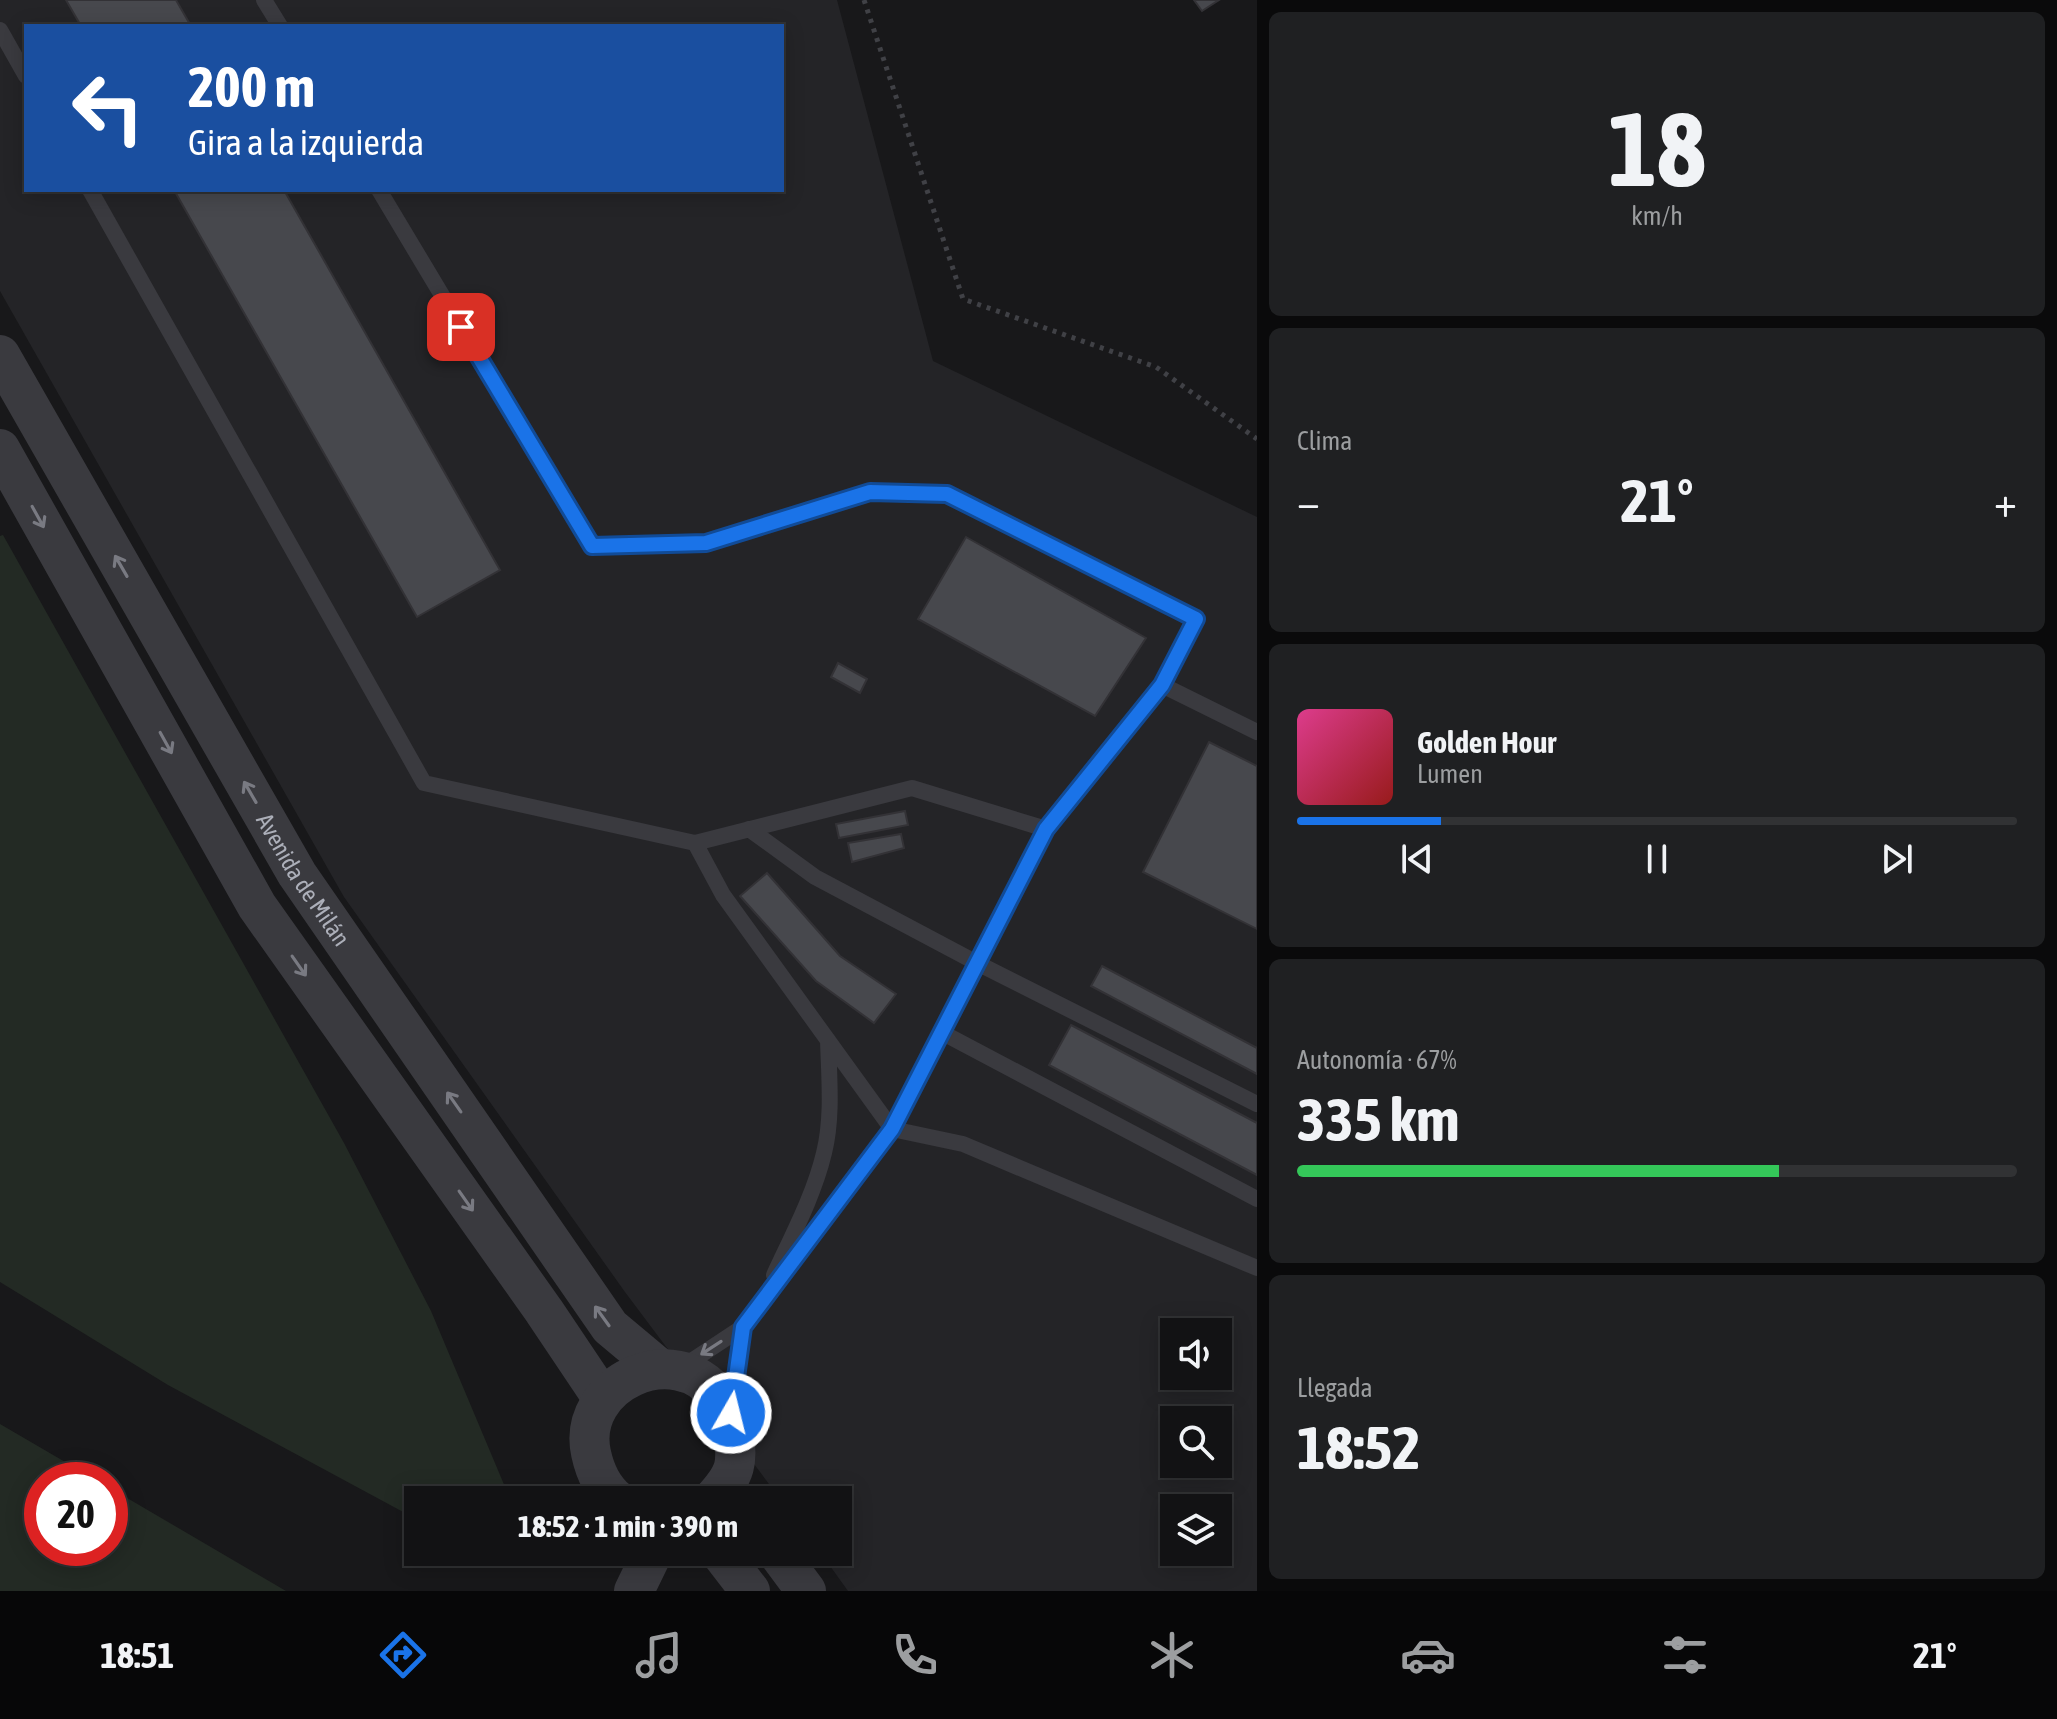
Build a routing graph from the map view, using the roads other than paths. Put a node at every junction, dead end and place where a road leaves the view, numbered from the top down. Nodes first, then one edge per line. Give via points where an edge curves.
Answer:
1 (264, 0) edge
2 (279, 24) edge
3 (0, 30) edge
4 (24, 72) edge
5 (91, 192) edge
6 (380, 192) edge
7 (0, 355) edge
8 (0, 449) edge
9 (1162, 685) junction
10 (1257, 732) edge
11 (749, 829) junction
12 (1046, 829) junction
13 (695, 843) junction
14 (977, 963) junction
15 (941, 1032) junction
16 (828, 1040) junction
17 (1257, 1104) edge
18 (892, 1129) junction
19 (1257, 1199) edge
20 (1257, 1268) edge
21 (757, 1308) junction
22 (743, 1327) junction
23 (669, 1369) junction
24 (603, 1399) junction
25 (731, 1413) junction
26 (606, 1486) edge
27 (729, 1486) edge
28 (627, 1566) edge
29 (646, 1566) edge
30 (731, 1566) edge
31 (787, 1566) edge
32 (628, 1591) edge
33 (634, 1591) edge
34 (750, 1591) edge
35 (806, 1591) edge

1 - 2 lane
3 - 4 lane
5 - 13 lane via 424,783
6 - 9 lane via 592,546 706,543 870,492 947,494 1196,619
23 -> 7 street, Avenida de Milán via 610,1327 297,874
8 -> 24 street, Avenida de Milán via 257,906
9 - 10 lane
9 - 12 lane
11 - 12 lane via 912,788
11 - 13 lane
11 - 14 lane via 815,877
12 - 14 lane
13 - 16 lane via 723,895
14 - 15 lane
14 - 17 lane
15 - 18 lane
15 - 19 lane
16 - 18 lane
16 - 21 lane via 825,1152
18 - 20 lane via 963,1144
18 - 21 lane
21 - 22 lane
22 -> 23 lane
22 - 25 lane
23 - 24 street via 633,1375
23 - 25 street, Avenida de Milán via 708,1383
24 - 26 street via 589,1443 596,1473
25 - 27 street via 737,1460
28 - 32 street
29 - 33 street
30 - 34 street
31 - 35 street

